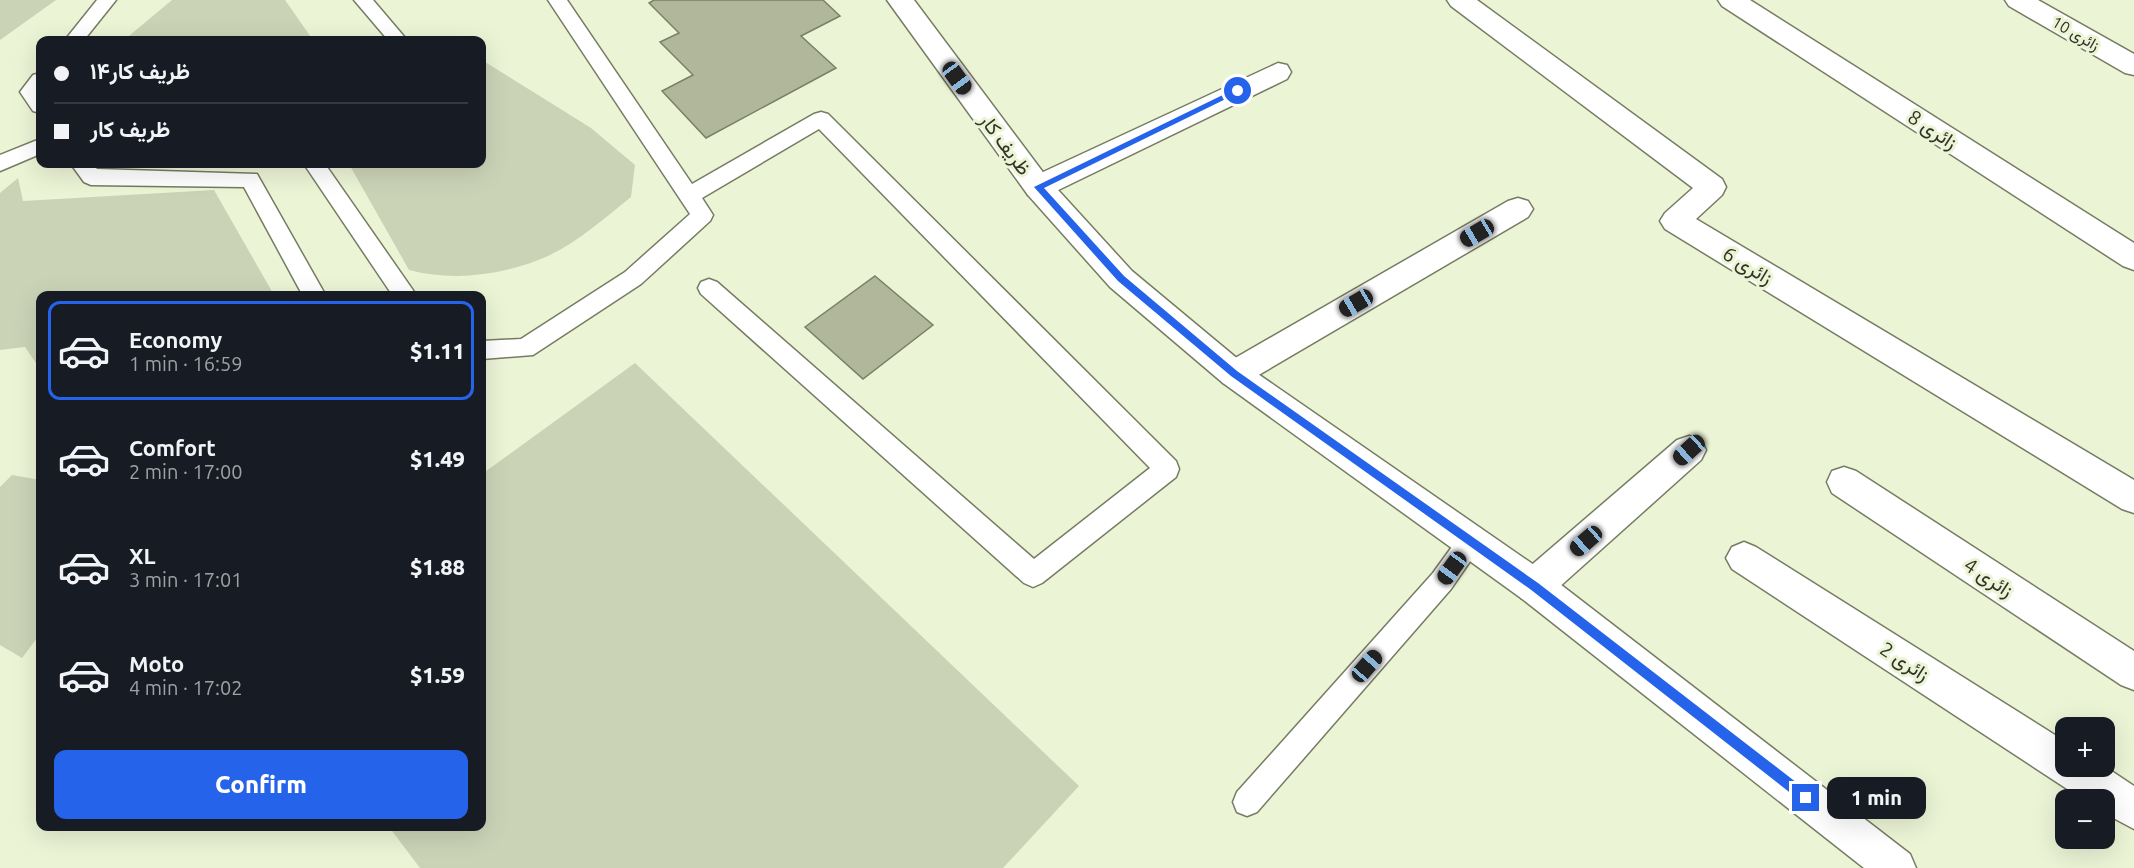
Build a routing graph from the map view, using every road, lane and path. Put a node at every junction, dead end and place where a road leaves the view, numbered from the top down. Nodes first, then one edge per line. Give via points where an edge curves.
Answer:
1 (107, 0) edge
2 (363, 0) edge
3 (557, 0) edge
4 (1460, 0) edge
5 (1731, 0) edge
6 (2018, 0) edge
7 (907, 2) edge
8 (77, 36) edge
9 (394, 36) edge
10 (2134, 66) edge
11 (1278, 72) dead end
12 (36, 85) edge
13 (36, 100) edge
14 (36, 148) edge
15 (0, 163) edge
16 (84, 168) edge
17 (317, 168) edge
18 (1038, 187) junction
19 (689, 195) junction
20 (1518, 209) dead end
21 (2134, 258) edge
22 (709, 288) dead end
23 (312, 291) edge
24 (403, 291) edge
25 (486, 351) edge
26 (1234, 374) junction
27 (1689, 450) dead end
28 (1844, 482) dead end
29 (2134, 498) edge
30 (1471, 541) junction
31 (1744, 558) dead end
32 (1534, 586) junction
33 (2134, 672) edge
34 (2055, 758) edge
35 (2084, 777) edge
36 (1247, 802) dead end
37 (2134, 809) edge
38 (1896, 868) edge

1 - 8 lane
2 - 9 lane
3 - 19 lane
4 - 29 street, 6 زائری via 1712,187 1675,221
5 - 21 street, 8 زائری
6 - 10 street, 10 زائری
7 - 18 street, ظریف کار
11 - 18 street
12 - 13 lane via 30,92
14 - 15 lane
16 - 23 lane via 91,177 250,179
17 - 24 lane
18 - 26 street, ظریف کار via 1121,279
19 - 22 lane via 821,119 1167,469 1033,575
19 - 25 lane via 702,215 633,278 525,348
20 - 26 street
26 - 30 street, ظریف کار
27 - 32 street
28 - 33 street, زائری 4
30 - 32 street, ظریف کار
30 - 36 lane via 1442,581
31 - 34 street, زائری 2
32 - 38 street, ظریف کار
35 - 37 street, زائری 2

